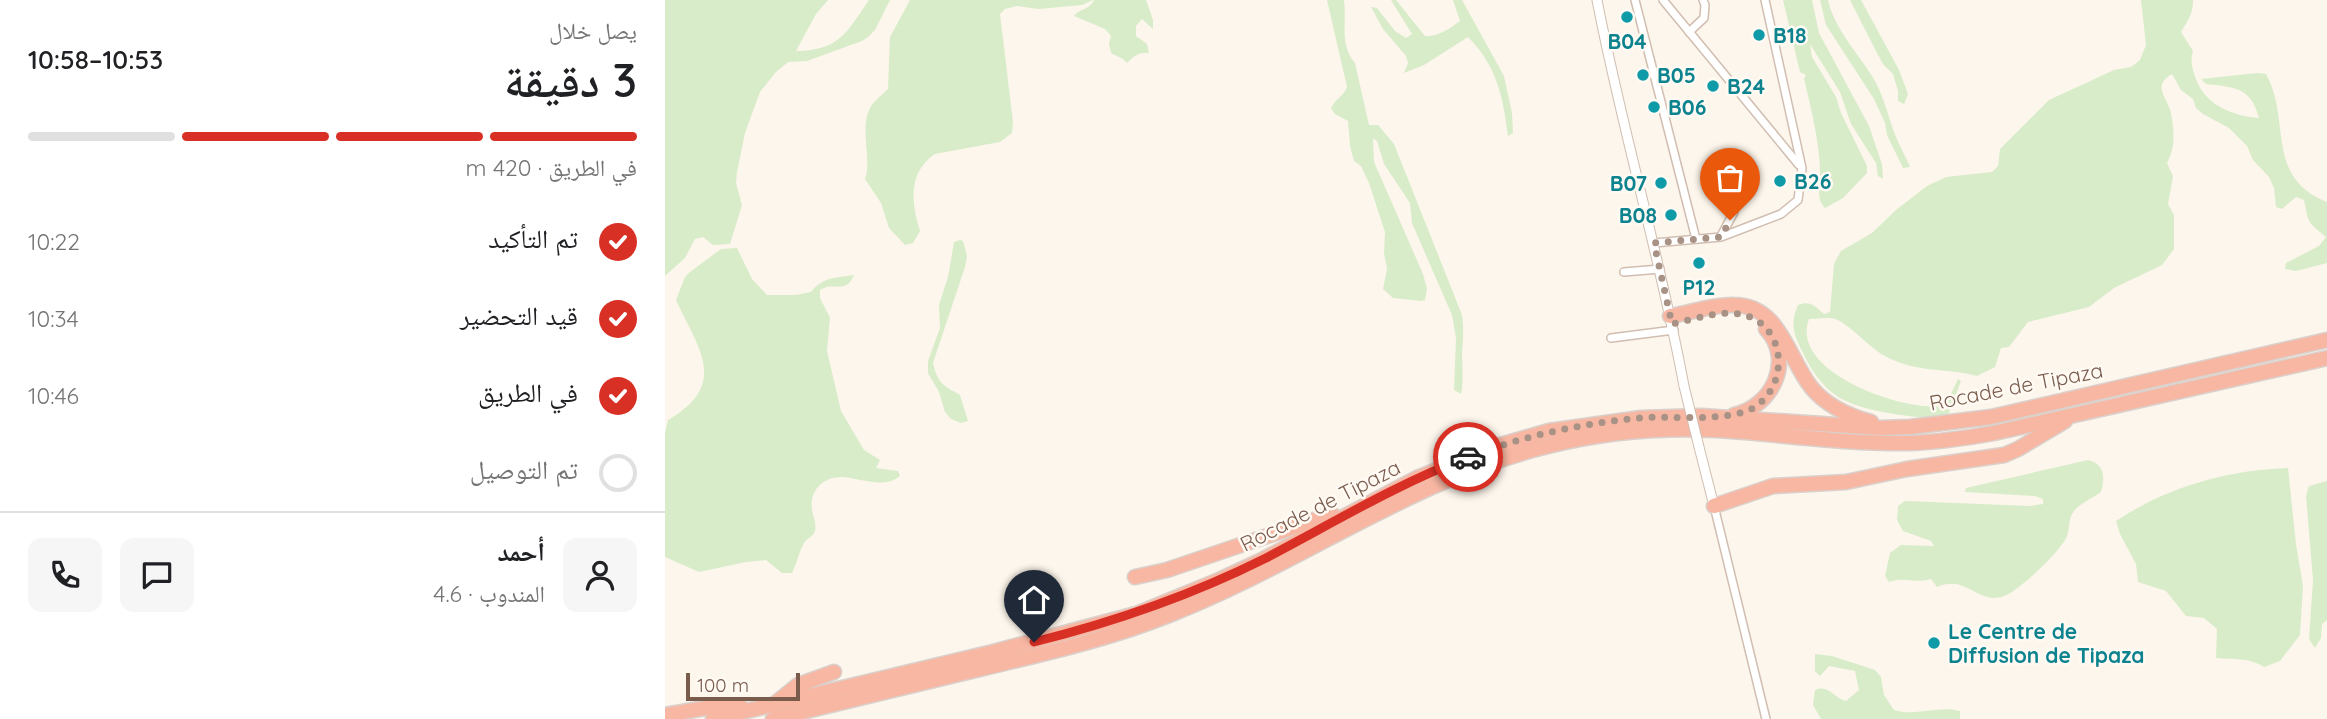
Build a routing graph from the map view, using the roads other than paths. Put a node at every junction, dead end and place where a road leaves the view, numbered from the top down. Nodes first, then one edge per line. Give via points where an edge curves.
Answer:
1 (1597, 0) edge
2 (1636, 0) edge
3 (1663, 0) edge
4 (1703, 0) edge
5 (1765, 0) edge
6 (1689, 32) junction
7 (1802, 168) junction
8 (1708, 181) dead end
9 (1721, 237) junction
10 (1696, 239) junction
11 (1654, 243) junction
12 (1660, 270) junction
13 (1624, 272) dead end
14 (1672, 324) junction
15 (1611, 338) dead end
16 (2327, 340) edge
17 (2327, 358) edge
18 (2079, 412) junction
19 (1701, 416) junction
20 (1910, 427) junction
21 (1364, 506) junction
22 (1714, 506) junction
23 (1135, 577) dead end
24 (834, 672) dead end
25 (775, 704) junction
26 (751, 710) junction
27 (665, 715) edge
28 (713, 719) edge
29 (773, 719) edge
30 (1766, 719) edge

1 - 11 street
2 - 10 street
3 - 6 street
4 - 6 street via 1704,18
5 - 7 street
6 - 7 street
7 - 9 street via 1798,200 1781,214
8 - 9 street via 1728,195 1734,212
9 - 10 street
10 - 11 street
11 - 12 street
12 - 13 street
12 - 14 street
14 - 15 street
14 - 19 highway via 1721,314 1750,317 1772,335 1777,349 1777,376 1762,402 1740,414
14 - 20 highway via 1733,304 1761,312 1782,335 1804,376 1824,399 1852,417
14 - 22 street, bridge
16 - 20 highway, Rocade de Tipaza via 1991,417
17 - 18 highway, Rocade de Tipaza
18 - 22 highway via 2004,455 1846,482 1773,486
18 - 29 highway, Rocade de Tipaza via 1994,433 1912,443 1645,430 1550,445 1444,480 1224,593 1142,625
19 - 20 highway, Rocade de Tipaza
19 - 21 highway, Rocade de Tipaza via 1641,418 1549,431 1458,461
21 - 23 highway
21 - 25 highway, Rocade de Tipaza via 1262,560 1136,614
22 - 30 street
24 - 25 highway via 798,685
25 - 26 highway, Rocade de Tipaza
26 - 27 highway via 717,706
26 - 28 highway, Rocade de Tipaza

